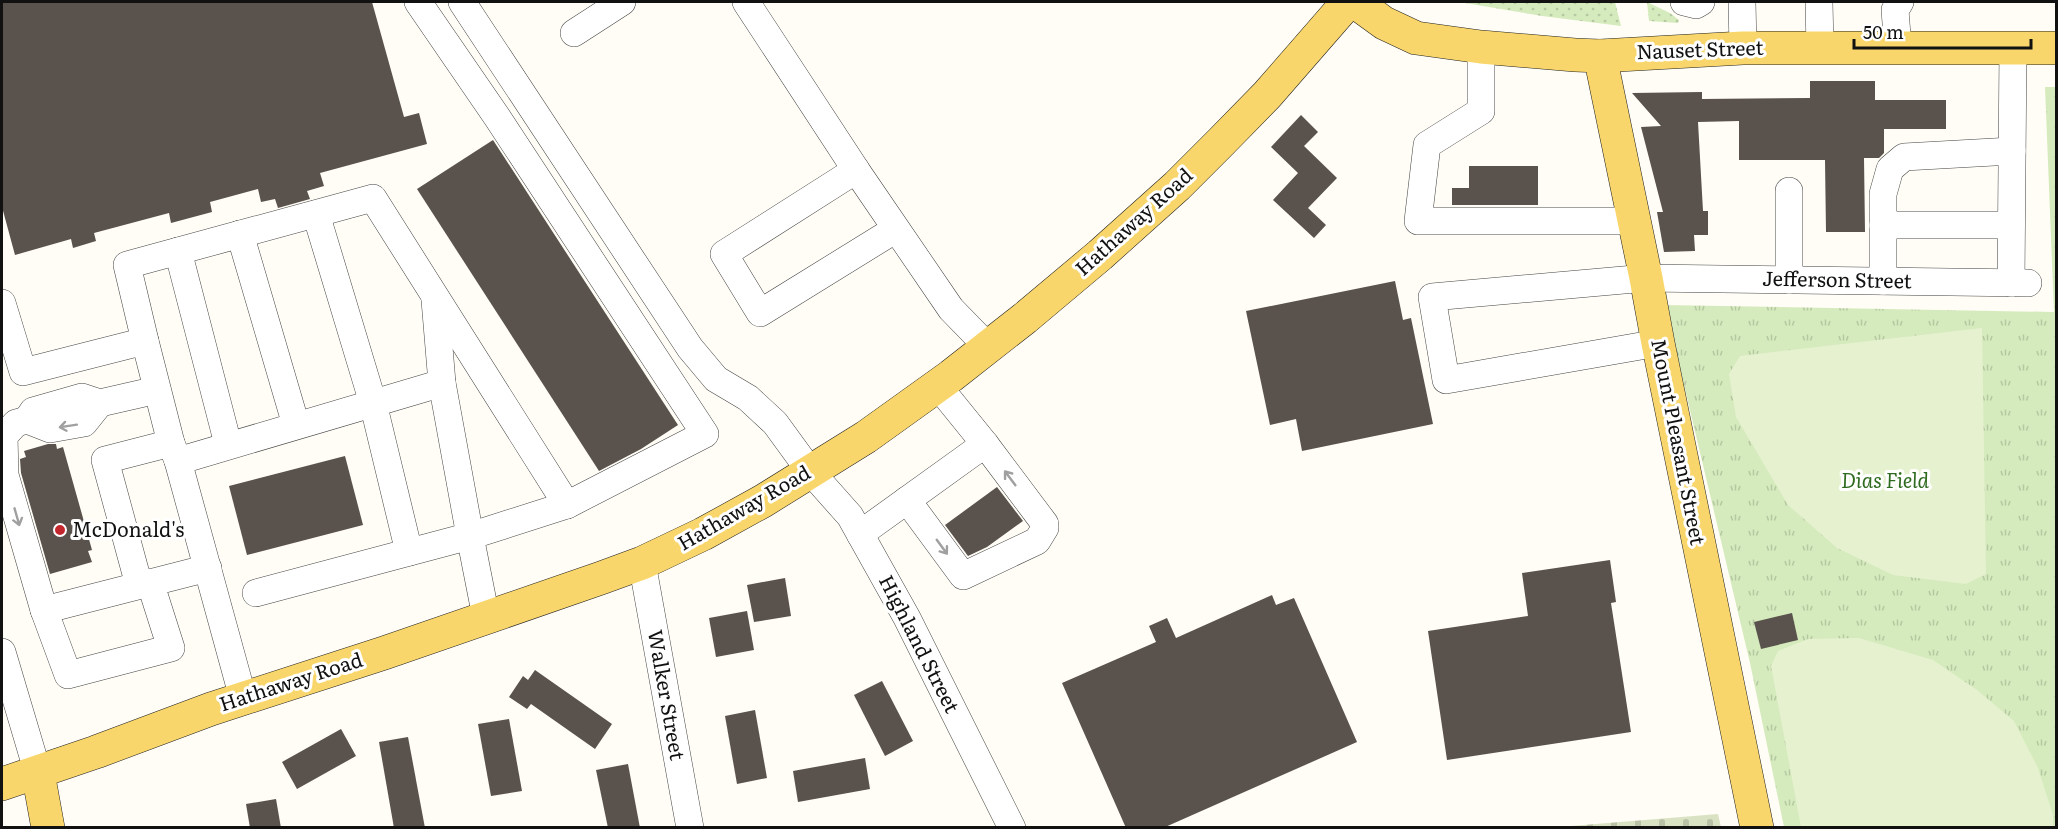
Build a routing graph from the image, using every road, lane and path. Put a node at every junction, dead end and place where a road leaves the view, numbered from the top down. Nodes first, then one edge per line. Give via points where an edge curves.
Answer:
1 (418, 2) edge
2 (462, 2) edge
3 (622, 2) edge
4 (746, 2) edge
5 (1348, 2) edge
6 (1355, 2) edge
7 (1684, 2) edge
8 (1701, 2) edge
9 (1742, 2) edge
10 (1819, 2) edge
11 (1895, 4) edge
12 (574, 33) dead end
13 (1481, 48) junction
14 (1743, 48) junction
15 (1820, 48) junction
16 (1898, 48) junction
17 (2013, 48) junction
18 (2056, 48) edge
19 (1599, 56) junction
20 (2012, 151) junction
21 (856, 170) junction
22 (1789, 190) dead end
23 (316, 214) junction
24 (1633, 221) junction
25 (1883, 225) junction
26 (2011, 225) junction
27 (896, 229) junction
28 (240, 234) junction
29 (178, 251) junction
30 (1647, 278) junction
31 (1789, 280) junction
32 (1883, 281) junction
33 (435, 296) junction
34 (2, 303) edge
35 (145, 341) junction
36 (1658, 343) junction
37 (988, 347) junction
38 (442, 383) junction
39 (938, 386) junction
40 (157, 390) junction
41 (373, 403) junction
42 (296, 425) junction
43 (228, 444) junction
44 (985, 444) junction
45 (174, 452) junction
46 (810, 471) junction
47 (908, 500) junction
48 (567, 506) junction
49 (860, 534) junction
50 (470, 536) junction
51 (409, 552) junction
52 (642, 563) junction
53 (207, 568) junction
54 (144, 583) junction
55 (256, 592) dead end
56 (44, 610) junction
57 (486, 617) junction
58 (2, 652) edge
59 (243, 698) junction
60 (38, 773) junction
61 (2, 784) edge
62 (48, 828) edge
63 (690, 828) edge
64 (1012, 828) edge
65 (1756, 828) edge

1 - 48 street via 705,434
2 - 46 street, Highland Street via 690,348 716,379 748,398 775,423
3 - 12 street
4 - 21 street
5 - 37 main road, Hathaway Road via 1267,95 1177,186
6 - 13 main road, Nauset Street via 1384,23 1416,38
7 - 8 street
9 - 14 street
10 - 15 street
11 - 16 street
13 - 19 main road, Nauset Street
13 - 24 street via 1481,111 1427,145 1418,221
14 - 15 main road, Nauset Street
14 - 19 main road, Nauset Street
15 - 16 main road, Nauset Street
16 - 17 main road, Nauset Street
17 - 18 main road, Nauset Street
17 - 20 street
19 - 24 main road, Mount Pleasant Street
20 - 25 street via 1904,157 1890,168 1883,194
20 - 26 street
21 - 27 street
21 - 27 street via 724,254 760,313
22 - 31 street
23 - 28 street
23 - 33 street via 373,198
23 - 41 street
24 - 30 main road, Mount Pleasant Street
25 - 26 street
25 - 32 street
26 - 32 street, Jefferson Street via 2020,283
27 - 37 street via 951,309
28 - 29 street
28 - 42 street
29 - 35 street via 127,265
29 - 43 street
30 - 31 street, Jefferson Street
30 - 36 main road, Mount Pleasant Street
30 - 36 street, Jefferson Street via 1432,297 1446,380
31 - 32 street, Jefferson Street
33 - 38 street
33 - 48 street
34 - 35 street via 23,372
35 - 40 street
36 - 65 main road, Mount Pleasant Street
37 - 39 main road, Hathaway Road
38 - 41 street
38 - 50 street
39 - 44 street
39 - 46 main road, Hathaway Road
40 - 45 street
40 -> 56 street via 100,403 82,397 33,411 4,436 5,475
41 - 42 street
41 - 51 street
42 - 43 street
43 - 45 street
44 - 47 street
47 -> 44 street via 963,576 1037,541 1045,524
45 - 53 street
45 - 54 street via 105,460
46 - 49 street, Highland Street via 850,516
46 - 52 main road, Hathaway Road via 703,534
47 - 49 street
48 - 50 street
49 - 64 street, Highland Street via 907,618
50 - 51 street
50 - 57 street
51 - 55 street
52 - 57 main road, Hathaway Road
52 - 63 street, Walker Street
53 - 54 street
53 - 59 street
54 - 56 street
54 - 56 street via 171,648 68,675
57 - 59 main road, Hathaway Road
58 - 60 street
59 - 60 main road, Hathaway Road
60 - 61 main road, Hathaway Road
60 - 62 main road

